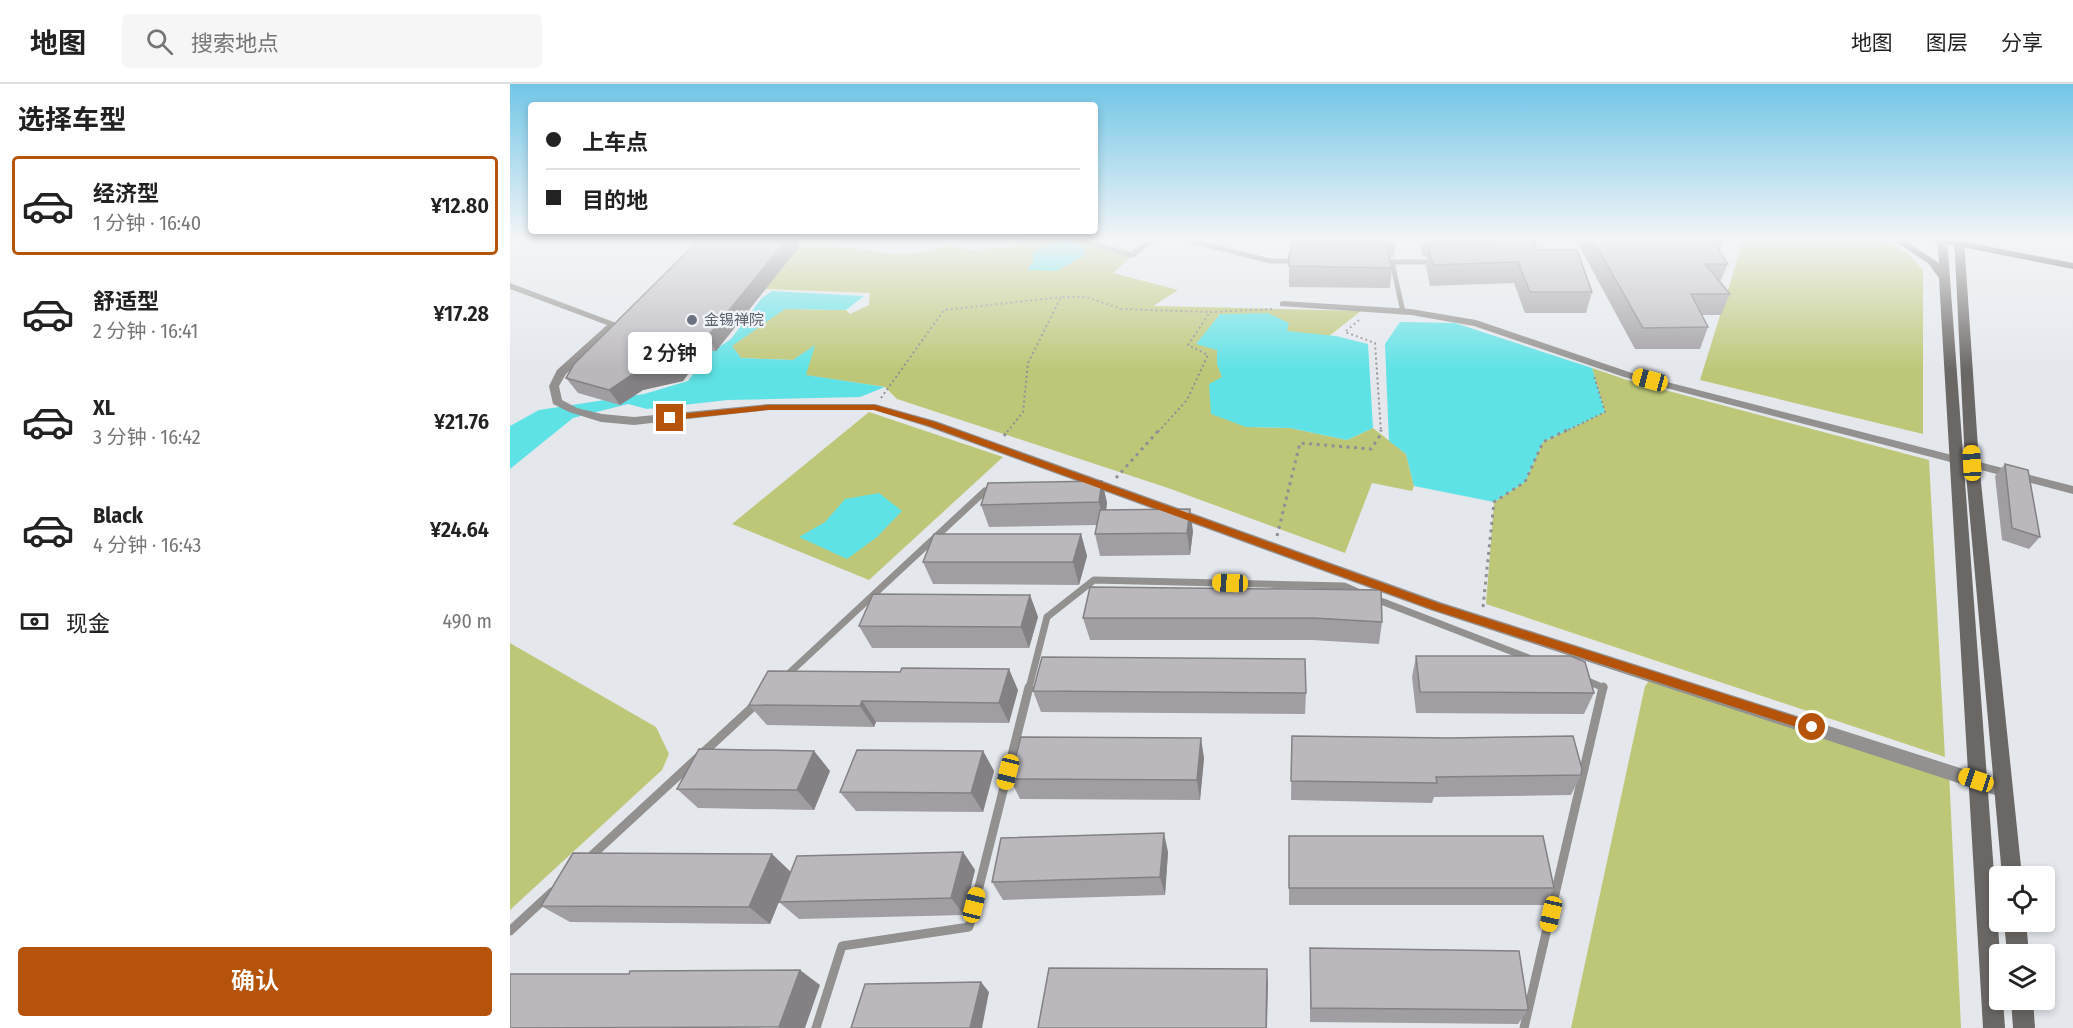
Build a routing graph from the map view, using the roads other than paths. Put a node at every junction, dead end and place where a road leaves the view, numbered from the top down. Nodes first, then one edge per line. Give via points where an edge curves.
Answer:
1 (1396, 282) edge
2 (1944, 282) edge
3 (1953, 282) edge
4 (510, 285) edge
5 (1283, 304) road end
6 (1403, 312) junction
7 (1964, 461) junction
8 (2073, 490) edge
9 (985, 491) edge
10 (1397, 600) junction
11 (1548, 665) edge
12 (1570, 674) edge
13 (774, 687) edge
14 (765, 695) edge
15 (1976, 780) junction
16 (2004, 790) junction
17 (580, 866) edge
18 (2011, 866) edge
19 (563, 882) edge
20 (510, 931) edge
21 (2023, 1010) edge
22 (816, 1028) edge
23 (1524, 1028) edge
24 (1994, 1028) edge
25 (2024, 1028) edge

1 - 6 lane
2 - 7 main road
3 - 7 main road
4 - 10 street via 614,324 561,372 554,386 557,402 573,410 634,421 768,407 875,407 1274,548
5 - 6 street
6 - 7 street via 1476,323 1628,375
7 - 8 street
7 - 15 main road
7 - 16 main road
9 - 13 lane
10 - 11 lane
10 - 15 street via 1482,621
10 - 22 lane via 1344,586 1094,580 1047,617 969,927 842,946
12 - 23 lane via 1604,687
14 - 17 lane
15 - 16 street
15 - 24 main road
16 - 18 main road
19 - 20 lane
21 - 25 main road

